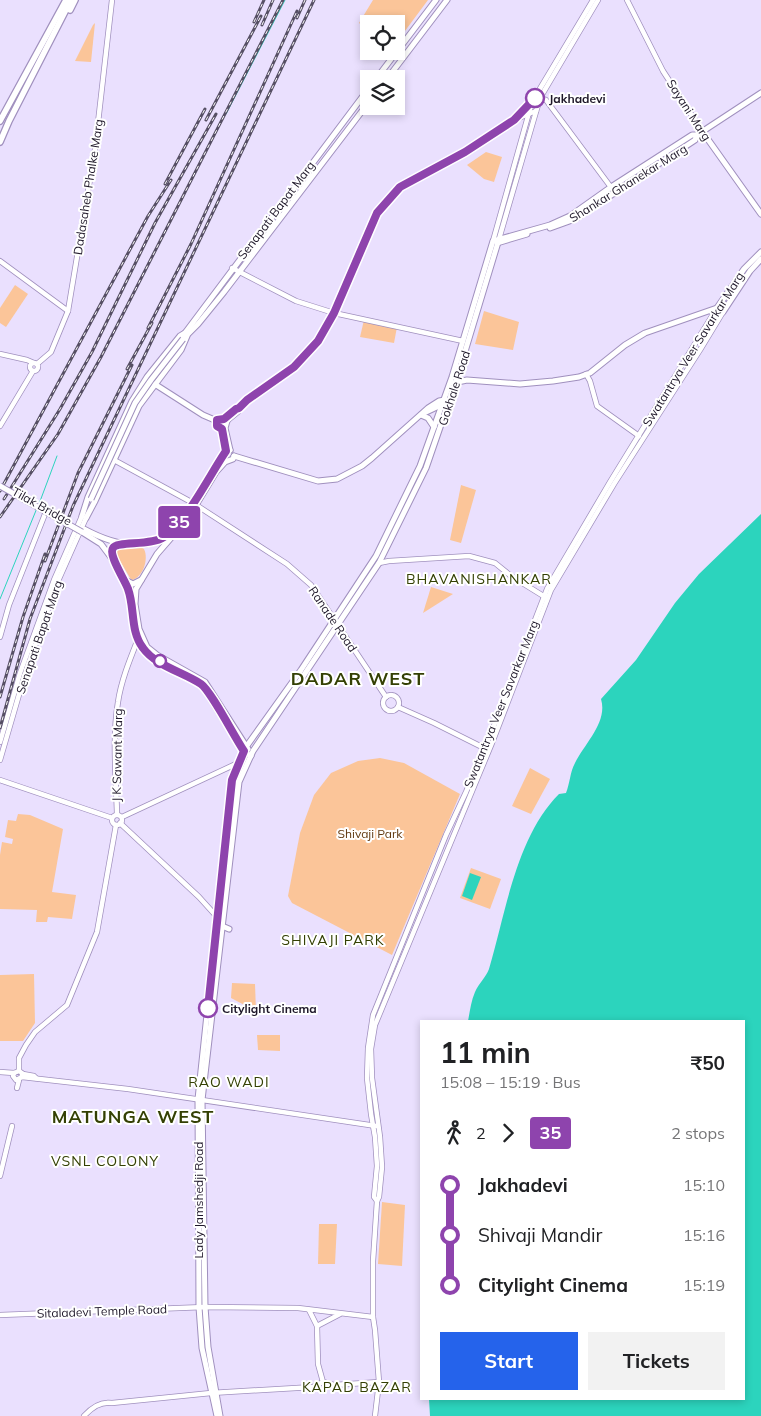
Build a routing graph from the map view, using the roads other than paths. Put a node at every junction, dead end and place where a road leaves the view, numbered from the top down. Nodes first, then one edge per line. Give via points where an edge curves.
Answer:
1 (61, 0) edge
2 (66, 0) edge
3 (71, 0) edge
4 (75, 0) edge
5 (112, 0) edge
6 (438, 0) edge
7 (445, 0) edge
8 (593, 0) edge
9 (598, 0) edge
10 (628, 0) edge
11 (61, 14) junction
12 (413, 37) junction
13 (405, 40) edge
14 (405, 41) edge
15 (411, 47) junction
16 (394, 70) edge
17 (761, 93) edge
18 (360, 100) edge
19 (536, 100) junction
20 (536, 111) junction
21 (360, 114) edge
22 (530, 114) junction
23 (1, 120) edge
24 (514, 120) junction
25 (9, 121) junction
26 (525, 128) junction
27 (700, 133) junction
28 (0, 135) edge
29 (0, 142) edge
30 (613, 189) junction
31 (761, 214) edge
32 (260, 231) junction
33 (503, 234) junction
34 (267, 236) junction
35 (255, 239) junction
36 (495, 242) junction
37 (260, 244) junction
38 (761, 252) edge
39 (761, 259) edge
40 (0, 260) edge
41 (232, 268) junction
42 (238, 273) junction
43 (219, 286) junction
44 (225, 290) junction
45 (717, 308) junction
46 (68, 312) junction
47 (723, 312) junction
48 (334, 313) junction
49 (187, 334) junction
50 (463, 341) junction
51 (3, 355) edge
52 (36, 364) junction
53 (589, 376) junction
54 (147, 377) junction
55 (454, 380) junction
56 (154, 384) junction
57 (445, 403) junction
58 (422, 414) junction
59 (226, 420) junction
60 (217, 422) junction
61 (0, 426) edge
62 (434, 427) junction
63 (223, 428) junction
64 (640, 437) junction
65 (227, 452) junction
66 (234, 456) junction
67 (114, 460) junction
68 (0, 484) edge
69 (195, 504) junction
70 (46, 510) junction
71 (84, 517) junction
72 (82, 530) junction
73 (119, 544) junction
74 (146, 544) junction
75 (157, 554) junction
76 (112, 557) junction
77 (379, 563) junction
78 (125, 580) junction
79 (141, 580) junction
80 (544, 596) junction
81 (547, 601) junction
82 (336, 623) junction
83 (0, 637) edge
84 (138, 639) junction
85 (386, 697) junction
86 (398, 706) junction
87 (0, 742) edge
88 (245, 749) junction
89 (487, 749) junction
90 (252, 754) junction
91 (0, 760) edge
92 (238, 763) junction
93 (0, 780) edge
94 (116, 814) junction
95 (122, 817) junction
96 (112, 818) junction
97 (118, 824) junction
98 (209, 908) junction
99 (220, 908) junction
100 (218, 918) junction
101 (222, 926) junction
102 (229, 929) dead end
103 (11, 1074) edge
104 (17, 1088) dead end
105 (200, 1100) junction
106 (371, 1114) junction
107 (358, 1124) junction
108 (12, 1126) dead end
109 (376, 1126) junction
110 (0, 1176) edge
111 (202, 1307) junction
112 (309, 1310) junction
113 (341, 1314) junction
114 (0, 1315) edge
115 (372, 1317) junction
116 (318, 1326) junction
117 (323, 1382) junction
118 (379, 1382) junction
119 (213, 1392) junction
120 (112, 1403) junction
121 (93, 1409) junction
122 (84, 1416) edge
123 (217, 1416) edge
124 (220, 1416) edge
125 (375, 1416) edge

1 - 11 highway via 58,6
2 - 11 highway
3 - 11 highway
4 - 11 highway via 66,17
5 - 46 main road, Dadasaheb Phalke Marg via 95,149
6 - 12 main road
6 - 13 main road
7 - 12 main road
7 - 15 main road
8 - 19 main road, Gokhale Road
9 - 19 main road, Gokhale Road
10 - 27 main road, Sayani Marg via 663,71
11 - 23 highway
11 - 25 highway
12 - 14 main road
12 - 15 main road
15 - 16 main road
17 - 27 main road, Shankar Ghanekar Marg
18 - 32 main road, Senapati Bapat Marg
19 - 20 main road, Gokhale Road
19 - 22 main road, Gokhale Road
19 - 24 main road
19 - 30 main road via 548,103
20 - 22 main road
20 - 33 main road, Gokhale Road
21 - 34 main road, Senapati Bapat Marg
22 - 24 main road
22 - 26 main road, Gokhale Road
24 - 26 main road via 522,122
24 - 48 main road via 465,152 407,182 387,200 377,213
25 - 28 highway
25 - 29 highway
26 - 36 main road, Gokhale Road
27 - 30 main road, Shankar Ghanekar Marg via 695,140
27 - 31 main road, Sayani Marg
30 - 33 main road via 550,225
30 - 36 main road, Shankar Ghanekar Marg via 575,218 558,226
32 - 34 main road
32 - 35 main road, Senapati Bapat Marg
33 - 36 main road
34 - 37 main road, Senapati Bapat Marg
35 - 37 main road
35 - 41 main road, Senapati Bapat Marg
36 - 50 main road, Gokhale Road
36 - 55 main road, Gokhale Road
37 - 42 main road, Senapati Bapat Marg
38 - 45 main road, Swatantrya Veer Savarkar Marg via 744,269
39 - 47 main road, Swatantrya Veer Savarkar Marg
40 - 46 main road
41 - 42 main road
41 - 43 main road, Senapati Bapat Marg
42 - 44 main road, Senapati Bapat Marg
42 - 48 main road via 296,301
43 - 44 main road
43 - 49 main road, Senapati Bapat Marg
44 - 49 main road, Senapati Bapat Marg
45 - 47 main road
45 - 53 main road via 645,333 625,345
45 - 64 main road, Swatantrya Veer Savarkar Marg
46 - 52 main road, Dadasaheb Phalke Marg via 51,352
47 - 64 main road, Swatantrya Veer Savarkar Marg
48 - 50 main road
48 - 59 main road via 318,341 294,367 236,409
49 - 54 main road via 180,336
49 - 56 main road via 181,350
49 - 71 main road, bridge via 136,403
50 - 55 main road, Gokhale Road
51 - 52 main road
52 - 61 main road via 30,366 33,371
53 - 55 main road via 520,384
53 - 64 main road via 597,406
54 - 56 main road
54 - 71 main road via 132,401 88,497
55 - 57 main road, Gokhale Road
55 - 57 main road, Gokhale Road via 450,399
56 - 60 main road
56 - 67 main road via 139,406
57 - 58 main road via 433,404
57 - 62 main road, Gokhale Road
57 - 77 main road, Gokhale Road via 426,468
58 - 62 main road
58 - 66 main road via 363,465 337,479 318,481
59 - 60 main road via 220,418
59 - 63 main road
60 - 63 main road via 217,426
62 - 82 main road, Gokhale Road via 420,466 379,550
63 - 65 main road
64 - 80 main road, Swatantrya Veer Savarkar Marg
64 - 81 main road, Swatantrya Veer Savarkar Marg
65 - 66 main road via 233,452
65 - 69 main road
66 - 69 main road via 216,472
67 - 69 main road, Ranade Road
67 - 71 main road
68 - 70 main road, Tilak Bridge, bridge
69 - 74 main road via 174,529
69 - 75 main road
69 - 82 main road, Ranade Road via 287,564 311,585
70 - 72 main road, Tilak Bridge, bridge
70 - 83 main road
71 - 87 main road, Senapati Bapat Marg via 54,580 20,673
71 - 91 main road, Senapati Bapat Marg via 27,666
72 - 73 main road
72 - 76 main road
73 - 74 main road
73 - 76 main road via 113,547
74 - 75 main road via 156,548
75 - 79 main road
76 - 78 main road
77 - 80 main road via 469,556 495,563
77 - 82 main road, Gokhale Road
78 - 79 main road via 133,584
78 - 84 main road
79 - 88 main road via 134,604 147,647 205,682
80 - 81 main road
80 - 89 main road, Swatantrya Veer Savarkar Marg
81 - 89 main road, Swatantrya Veer Savarkar Marg
82 - 85 main road, Ranade Road
82 - 88 main road, Gokhale Road
82 - 90 main road, Gokhale Road
84 - 88 main road via 155,659 202,685
84 - 94 main road, J K Sawant Marg via 118,703
85 - 86 main road via 395,696 399,700
85 - 86 main road via 382,702 386,709
86 - 89 main road
88 - 90 main road
88 - 92 main road, Lady Jamshedji Road
89 - 106 main road, Swatantrya Veer Savarkar Marg via 446,835 373,1015 368,1048
89 - 109 main road, Swatantrya Veer Savarkar Marg via 375,1025 371,1049
90 - 101 main road, Lady Jamshedji Road via 238,782
92 - 95 main road
92 - 99 main road, Lady Jamshedji Road via 232,780
93 - 96 main road
94 - 95 main road
94 - 96 main road
95 - 97 main road
96 - 97 main road via 113,823
97 - 98 main road
97 - 103 main road via 97,932 67,1006 36,1032
98 - 99 main road
98 - 100 main road
99 - 100 main road, Lady Jamshedji Road
100 - 105 main road, Lady Jamshedji Road
101 - 102 main road
101 - 105 main road, Lady Jamshedji Road
103 - 104 main road
103 - 105 main road
105 - 107 main road
105 - 111 main road, Lady Jamshedji Road
106 - 107 main road
106 - 109 main road, Swatantrya Veer Savarkar Marg
107 - 109 main road
108 - 110 main road
109 - 115 main road, Swatantrya Veer Savarkar Marg
111 - 112 main road, Sitaladevi Temple Road
111 - 114 main road, Sitaladevi Temple Road
111 - 119 main road, Lady Jamshedji Road via 202,1348
112 - 113 main road, Sitaladevi Temple Road
112 - 116 main road
113 - 115 main road
113 - 116 main road
115 - 118 main road, Swatantrya Veer Savarkar Marg
116 - 117 main road via 318,1364
117 - 118 main road via 334,1385
117 - 119 main road via 313,1387
118 - 125 main road, Swatantrya Veer Savarkar Marg
119 - 120 main road
119 - 123 main road, Lady Jamshedji Road
119 - 124 main road, Lady Jamshedji Road
120 - 121 main road
120 - 121 main road
121 - 122 main road

